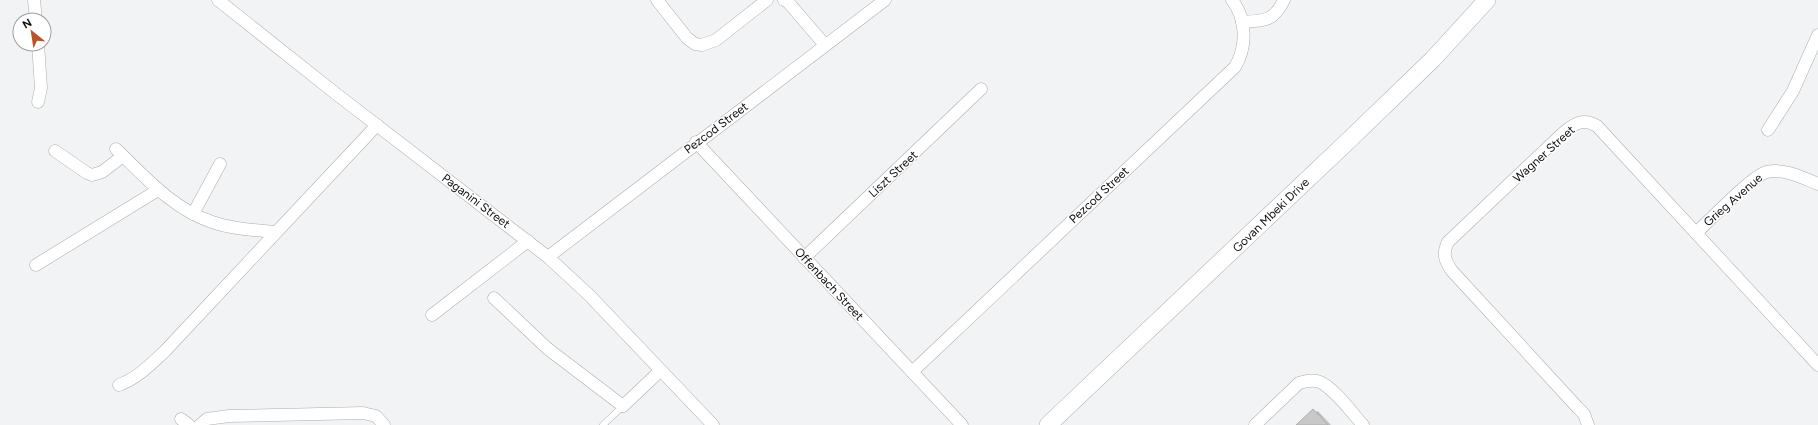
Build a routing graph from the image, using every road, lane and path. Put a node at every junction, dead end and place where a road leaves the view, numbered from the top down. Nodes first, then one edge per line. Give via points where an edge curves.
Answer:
1 (34, 0) edge
2 (218, 0) edge
3 (657, 0) edge
4 (767, 0) edge
5 (784, 0) edge
6 (885, 0) edge
7 (1232, 0) edge
8 (1284, 0) edge
9 (1487, 0) edge
10 (35, 12) edge
11 (1242, 22) junction
12 (1818, 35) edge
13 (825, 45) junction
14 (39, 52) edge
15 (981, 89) dead end
16 (38, 102) dead end
17 (378, 125) junction
18 (1768, 130) dead end
19 (696, 142) junction
20 (55, 151) dead end
21 (220, 164) dead end
22 (1818, 184) edge
23 (158, 190) junction
24 (193, 214) junction
25 (276, 232) junction
26 (1697, 232) junction
27 (528, 241) junction
28 (548, 257) junction
29 (804, 258) junction
30 (36, 266) dead end
31 (494, 298) dead end
32 (432, 315) dead end
33 (1818, 365) edge
34 (660, 370) junction
35 (912, 372) junction
36 (119, 385) dead end
37 (623, 406) junction
38 (200, 425) edge
39 (384, 425) edge
40 (603, 425) edge
41 (713, 425) edge
42 (962, 425) edge
43 (1048, 425) edge
44 (1255, 425) edge
45 (1363, 425) edge
46 (1588, 425) edge

1 - 10 street
2 - 17 street, Paganini Street
3 - 4 street via 687,38 695,44 702,45 716,40
5 - 13 street
6 - 13 street, Pezcod Street
7 - 11 street, Pezcod Street via 1240,12
8 - 11 street via 1278,13 1269,18 1257,22
9 - 43 street, Govan Mbeki Drive via 1433,59 1365,125
11 - 35 street, Pezcod Street via 1244,48 1235,67
12 - 18 street via 1793,91
13 - 19 street, Pezcod Street
14 - 16 street via 41,88
15 - 29 street, Liszt Street
17 - 25 street
17 - 27 street, Paganini Street
19 - 28 street, Pezcod Street
19 - 29 street, Offenbach Street
20 - 23 street via 92,176 102,172 119,152
21 - 24 street
22 - 26 street, Grieg Avenue via 1788,173 1766,172 1751,182
23 - 24 street
23 - 30 street
24 - 25 street via 238,228
25 - 36 street via 165,351 142,373
26 - 33 street, Wagner Street
26 - 46 street, Wagner Street via 1598,126 1590,121 1583,121 1563,133 1448,242 1444,249 1446,263 1452,272 1584,414
27 - 28 street, Paganini Street
27 - 32 street
28 - 34 street, Paganini Street via 589,295
29 - 35 street, Offenbach Street
31 - 37 street via 548,349
34 - 37 street
34 - 41 street, Paganini Street
35 - 42 street, Offenbach Street
37 - 40 lane
38 - 39 street via 207,419 229,416 363,413 376,416
44 - 45 street via 1299,383 1314,380 1328,388

